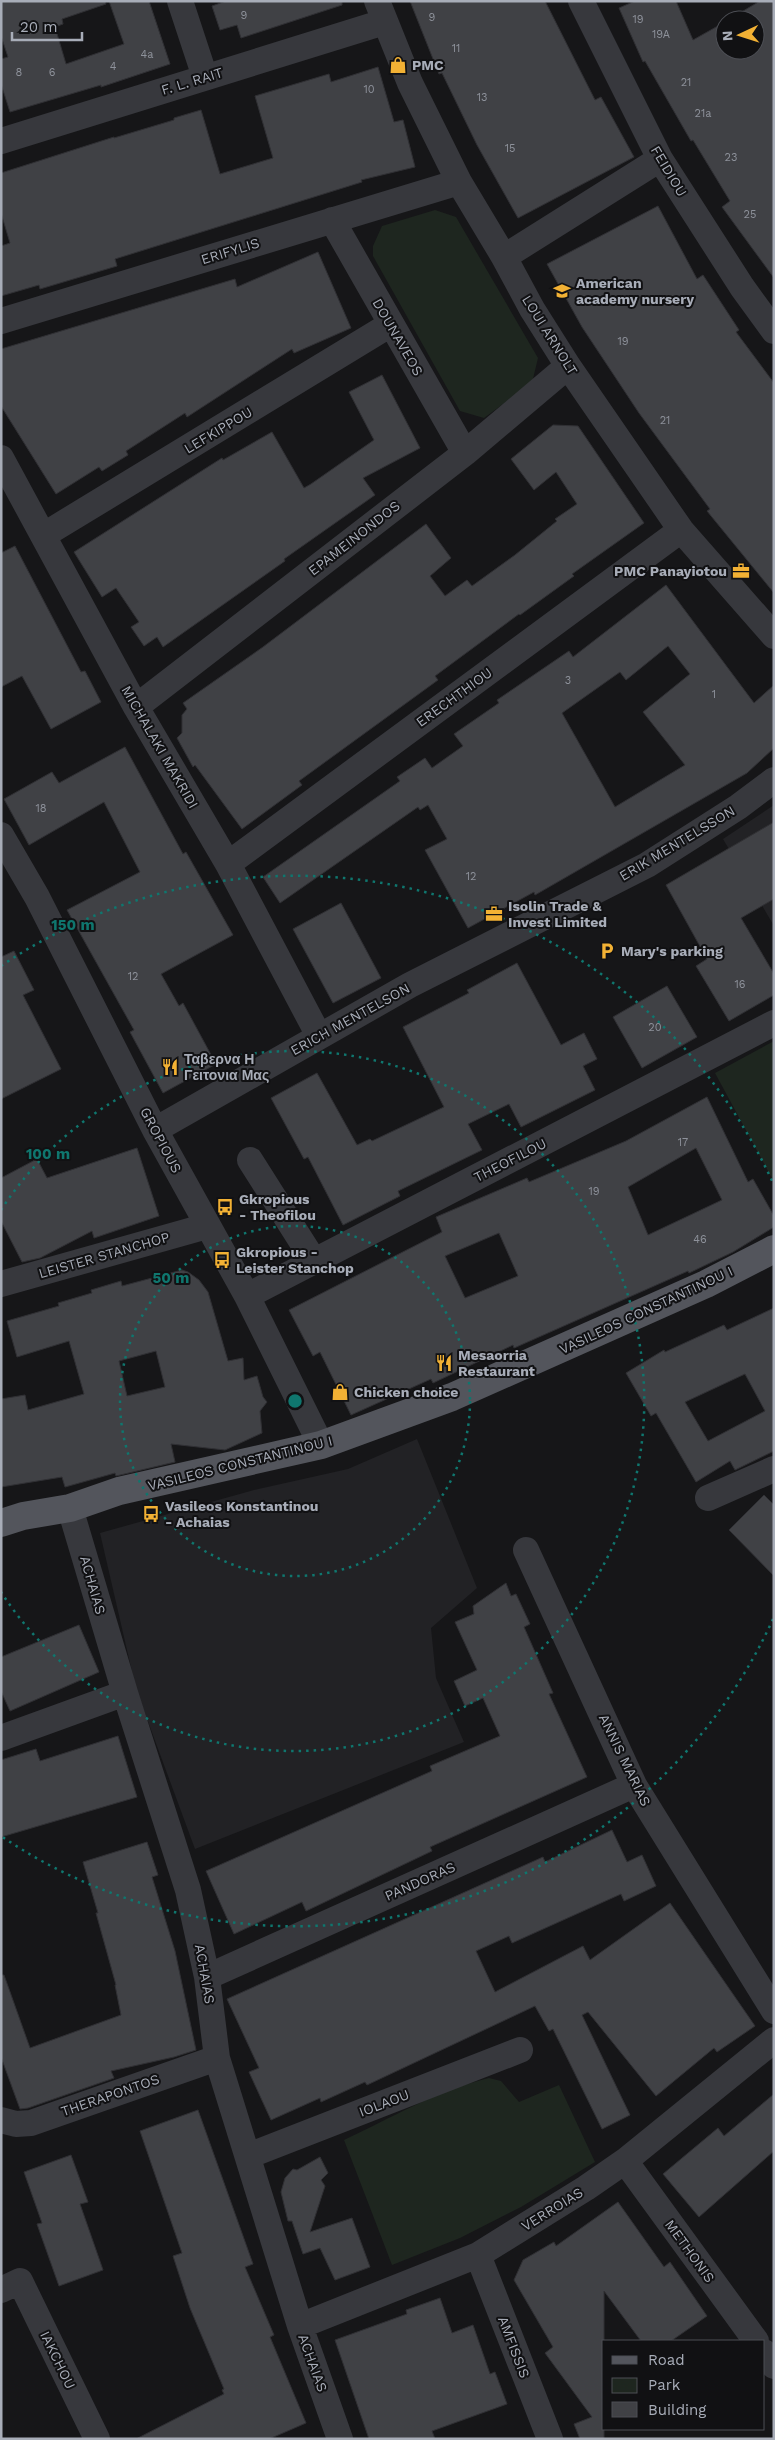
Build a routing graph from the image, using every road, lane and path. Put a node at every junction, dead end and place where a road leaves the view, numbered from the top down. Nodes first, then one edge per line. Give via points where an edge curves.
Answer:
1 (180, 1) edge
2 (581, 1) edge
3 (381, 12) edge
4 (205, 77) junction
5 (1, 141) edge
6 (660, 159) junction
7 (459, 182) junction
8 (332, 220) junction
9 (504, 257) junction
10 (1, 321) edge
11 (392, 324) junction
12 (774, 331) edge
13 (568, 366) junction
14 (465, 453) junction
15 (1, 458) edge
16 (681, 530) junction
17 (44, 535) junction
18 (774, 636) edge
19 (136, 706) junction
20 (774, 780) edge
21 (1, 835) edge
22 (228, 864) junction
23 (523, 928) joint
24 (774, 1023) edge
25 (318, 1036) junction
26 (155, 1130) junction
27 (250, 1160) dead end
28 (207, 1226) junction
29 (774, 1250) edge
30 (314, 1261) junction
31 (1, 1284) edge
32 (247, 1296) junction
33 (321, 1445) junction
34 (774, 1469) edge
35 (708, 1498) dead end
36 (70, 1508) junction
37 (1, 1523) edge
38 (526, 1550) dead end
39 (125, 1693) junction
40 (1, 1738) edge
41 (634, 1785) junction
42 (207, 1977) junction
43 (774, 2011) edge
44 (774, 2040) edge
45 (520, 2050) dead end
46 (218, 2058) junction
47 (1, 2120) edge
48 (248, 2156) junction
49 (625, 2161) junction
50 (478, 2255) junction
51 (10, 2285) edge
52 (300, 2326) junction
53 (755, 2340) edge
54 (765, 2353) edge
55 (774, 2366) edge
56 (97, 2439) edge
57 (340, 2439) edge
58 (550, 2439) edge

1 - 4 street
2 - 6 street, FEIDIOU
3 - 4 street, F. L. RAIT
3 - 7 street, LOUI ARNOLT via 410,83
4 - 5 street, F. L. RAIT
6 - 9 street
6 - 12 street, FEIDIOU
7 - 8 street, ERIFYLIS
7 - 9 street, LOUI ARNOLT
8 - 10 street, ERIFYLIS
8 - 11 street, DOUNAVEOS
9 - 13 street, LOUI ARNOLT
11 - 14 street, DOUNAVEOS
11 - 17 street, LEFKIPPOU
13 - 14 street, EPAMEINONDOS
13 - 16 street, LOUI ARNOLT
14 - 19 street, EPAMEINONDOS
15 - 17 street, MICHALAKI MAKRIDI
16 - 18 street, LOUI ARNOLT
16 - 22 street, ERECHTHIOU
17 - 19 street, MICHALAKI MAKRIDI
19 - 22 street, MICHALAKI MAKRIDI
20 - 23 street, ERIK MENTELSSON via 647,865
21 - 26 street, GROPIOUS via 37,897
22 - 25 street, MICHALAKI MAKRIDI
23 - 25 street, ERICH MENTELSON
24 - 30 street, THEOFILOU
25 - 26 street, ERICH MENTELSON
26 - 28 street, GROPIOUS
27 - 30 street
28 - 31 street, LEISTER STANCHOP
28 - 32 street, GROPIOUS
29 - 33 main road, VASILEOS CONSTANTINOU I via 706,1284 452,1397
30 - 32 street, THEOFILOU
32 - 33 street, GROPIOUS
33 - 36 main road, VASILEOS CONSTANTINOU I via 119,1491
34 - 35 street
36 - 37 main road, VASILEOS CONSTANTINOU I
36 - 39 street, ACHAIAS
38 - 41 street, ANNIS MARIAS
39 - 40 street
39 - 42 street, ACHAIAS via 188,1890
41 - 42 street, PANDORAS
41 - 43 street, ANNIS MARIAS
42 - 46 street, ACHAIAS
44 - 49 street, VERROIAS
45 - 48 street, IOLAOU
46 - 47 street, THERAPONTOS via 31,2123
46 - 48 street, ACHAIAS
48 - 52 street, ACHAIAS
49 - 50 street, VERROIAS
49 - 53 street, METHONIS
50 - 52 street, VERROIAS
50 - 58 street, AMFISSIS
51 - 56 street, IAKCHOU
52 - 57 street, ACHAIAS
54 - 55 street

